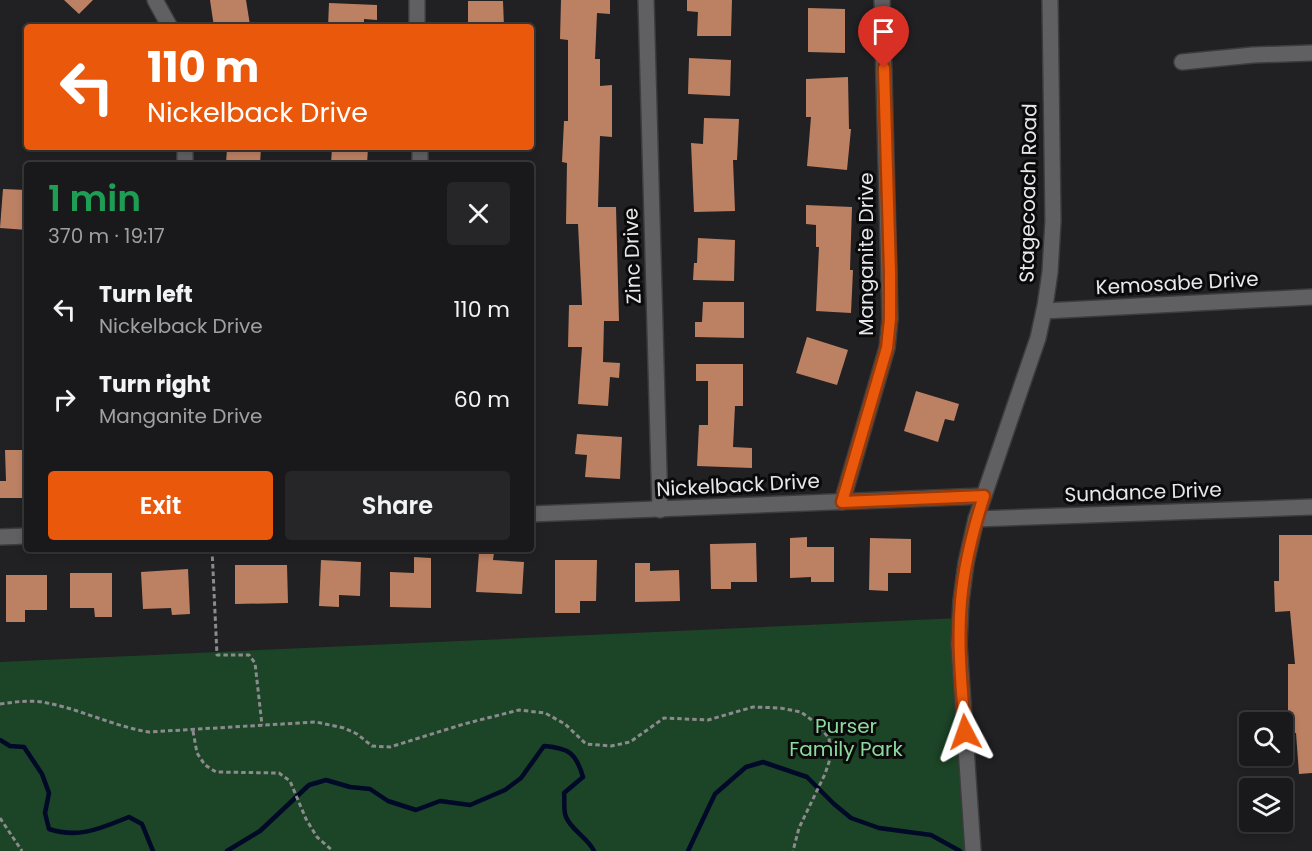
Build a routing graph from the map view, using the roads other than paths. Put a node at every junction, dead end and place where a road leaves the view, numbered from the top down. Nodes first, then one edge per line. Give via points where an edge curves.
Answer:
1 (155, 0) edge
2 (417, 0) edge
3 (646, 0) edge
4 (882, 0) edge
5 (1050, 0) edge
6 (168, 24) edge
7 (417, 24) edge
8 (1312, 53) edge
9 (1182, 62) dead end
10 (1312, 297) edge
11 (1044, 311) junction
12 (984, 496) junction
13 (842, 502) junction
14 (1312, 507) edge
15 (660, 510) junction
16 (534, 514) edge
17 (976, 519) junction
18 (24, 536) edge
19 (0, 537) edge
20 (973, 851) edge

1 - 6 street
2 - 7 street
3 - 15 street, Zinc Drive
4 - 13 street, Manganite Drive via 890,319 887,348
5 - 11 street, Stagecoach Road via 1053,221
8 - 9 street
10 - 11 street, Kemosabe Drive
11 - 12 street, Stagecoach Road
12 - 13 street, Nickelback Drive
12 - 17 street, Stagecoach Road
13 - 15 street, Nickelback Drive
14 - 17 street, Sundance Drive
15 - 16 street, Nickelback Drive
17 - 20 street, Stagecoach Road via 966,563 959,644
18 - 19 street

